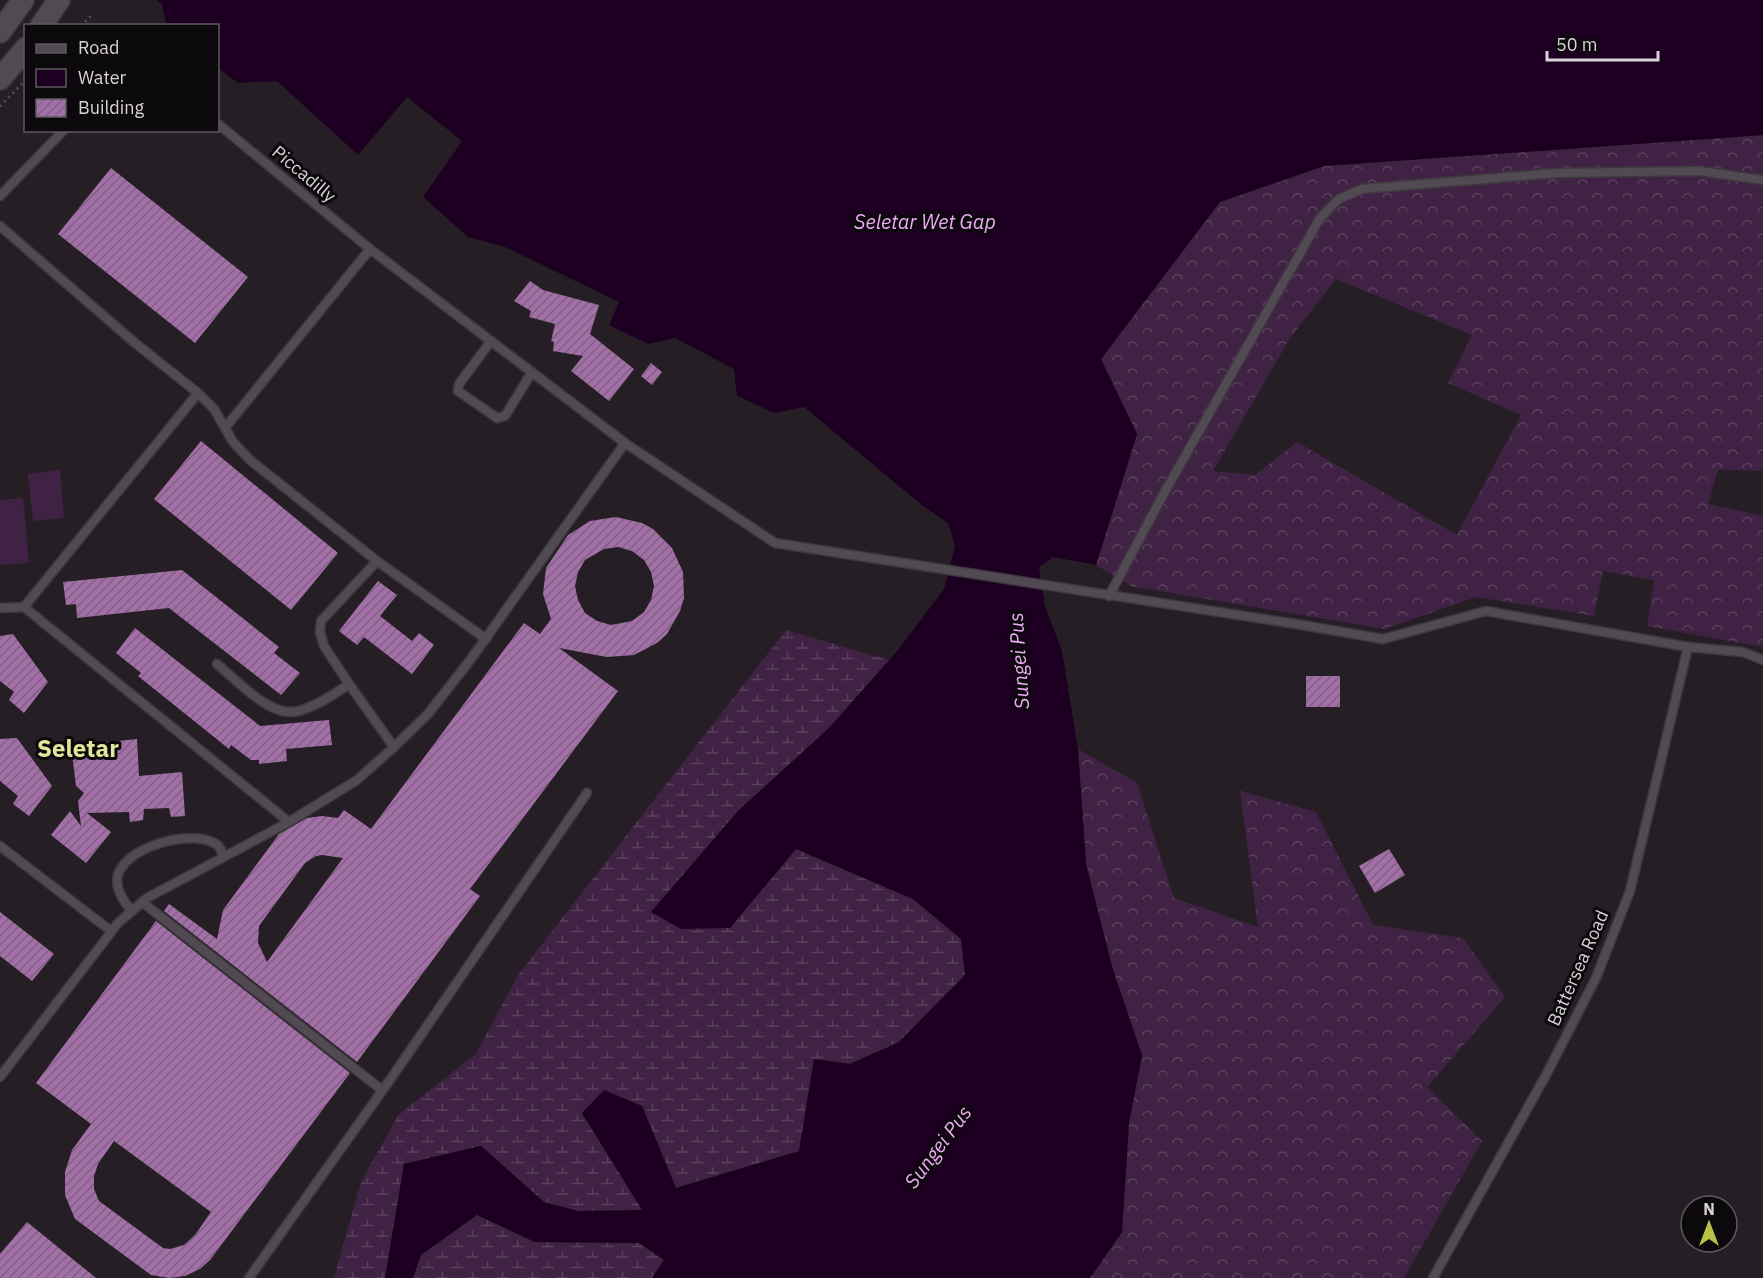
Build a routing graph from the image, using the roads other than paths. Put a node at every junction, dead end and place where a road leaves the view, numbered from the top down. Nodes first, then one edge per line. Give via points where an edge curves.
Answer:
1 (23, 0) edge
2 (59, 0) edge
3 (42, 24) edge
4 (0, 32) edge
5 (24, 50) edge
6 (0, 79) edge
7 (219, 125) edge
8 (62, 132) edge
9 (1763, 180) edge
10 (0, 196) edge
11 (0, 226) edge
12 (370, 249) junction
13 (491, 341) junction
14 (532, 372) junction
15 (198, 393) junction
16 (225, 428) junction
17 (625, 443) junction
18 (377, 561) junction
19 (1109, 596) junction
20 (24, 607) junction
21 (0, 608) edge
22 (486, 639) junction
23 (1688, 647) junction
24 (1763, 660) edge
25 (217, 664) dead end
26 (349, 684) junction
27 (394, 747) junction
28 (587, 793) dead end
29 (289, 822) junction
30 (0, 846) edge
31 (224, 856) junction
32 (142, 902) junction
33 (132, 911) junction
34 (111, 931) junction
35 (0, 1077) edge
36 (382, 1090) junction
37 (249, 1278) edge
38 (1433, 1278) edge

1 - 4 street
2 - 3 street
5 - 6 street
7 - 12 lane, Piccadilly
8 - 10 lane
9 - 19 lane via 1699,171 1558,173 1362,189 1339,200 1320,218
11 - 15 lane via 135,344
12 - 13 lane, Piccadilly
12 - 16 lane
13 - 14 lane, Piccadilly
13 - 14 lane via 459,384 458,391 502,418
14 - 17 lane, Piccadilly
15 - 16 lane
15 - 20 lane
16 - 18 lane via 250,460
17 - 19 lane, Piccadilly via 775,543
17 - 22 lane
18 - 22 lane
18 - 26 lane via 321,621 324,646
19 - 23 lane, Piccadilly via 1383,639 1486,611
20 - 21 lane
20 - 29 lane
22 - 27 lane via 428,714
23 - 24 lane, Piccadilly via 1743,652
23 - 38 lane, Battersea Road via 1630,891 1596,978
25 - 26 lane via 265,704 290,712 327,700
26 - 27 lane
27 - 29 lane via 357,780
28 - 36 lane
29 - 31 lane
30 - 34 lane
31 - 32 lane
31 - 33 lane via 215,843 199,839 158,842 147,847 119,873 120,894
32 - 33 lane
32 - 36 lane
33 - 34 lane
34 - 35 lane
36 - 37 lane

